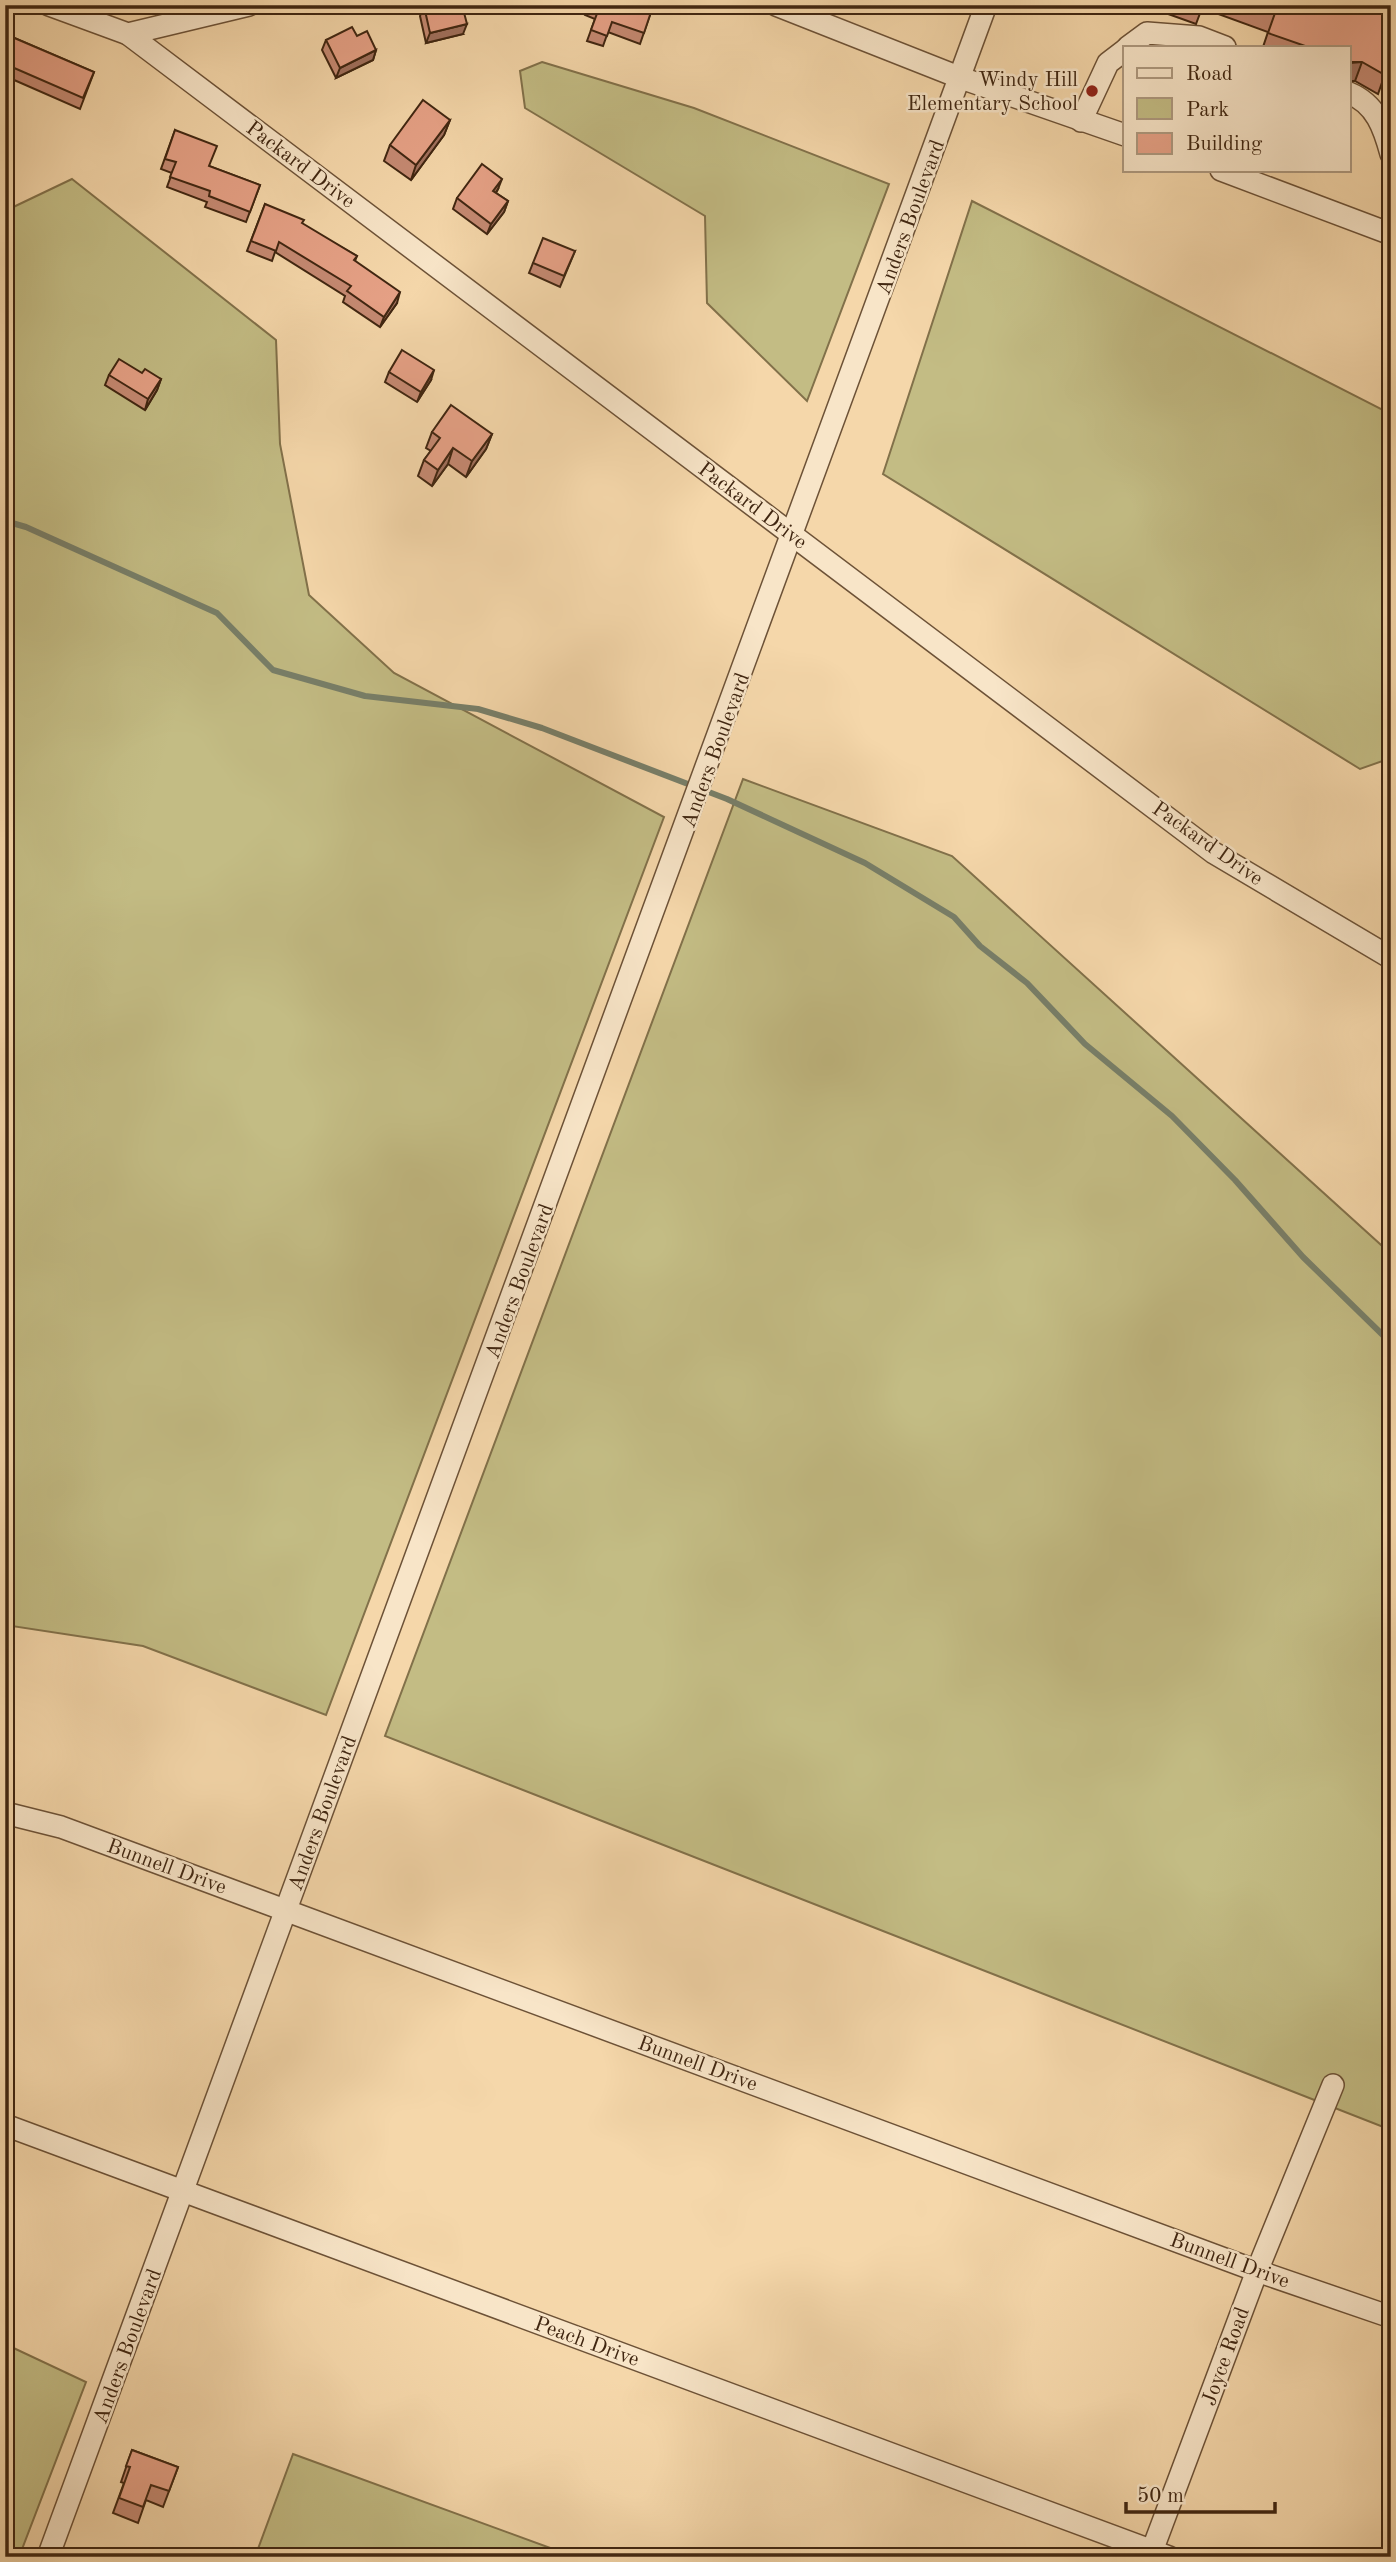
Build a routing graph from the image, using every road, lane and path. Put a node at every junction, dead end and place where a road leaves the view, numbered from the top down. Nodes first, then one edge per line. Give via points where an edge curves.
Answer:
1 (49, 5) edge
2 (249, 5) edge
3 (776, 5) edge
4 (986, 5) edge
5 (128, 34) junction
6 (1129, 46) edge
7 (1222, 46) edge
8 (1123, 50) edge
9 (961, 78) junction
10 (1350, 93) edge
11 (1081, 121) junction
12 (1123, 134) edge
13 (1391, 154) edge
14 (1227, 172) edge
15 (1391, 234) edge
16 (793, 534) junction
17 (1391, 958) edge
18 (5, 1812) edge
19 (286, 1910) junction
20 (1333, 2085) dead end
21 (5, 2125) edge
22 (184, 2193) junction
23 (1257, 2271) junction
24 (1391, 2317) edge
25 (1161, 2554) edge
26 (48, 2557) edge

1 - 5 street, Packard Drive
2 - 5 street
3 - 9 street
4 - 9 street, Anders Boulevard
5 - 16 street, Packard Drive
6 - 7 street via 1147,33 1199,37
8 - 11 street via 1108,63
9 - 11 street
9 - 16 street, Anders Boulevard
10 - 13 street via 1382,121
11 - 12 street
14 - 15 street
16 - 17 street, Packard Drive via 1214,853
16 - 19 street, Anders Boulevard
18 - 19 street, Bunnell Drive via 61,1827
19 - 22 street, Anders Boulevard
19 - 23 street, Bunnell Drive
20 - 23 street, Joyce Road
21 - 22 street, Peach Drive
22 - 25 street, Peach Drive
22 - 26 street, Anders Boulevard
23 - 24 street, Bunnell Drive
23 - 25 street, Joyce Road

